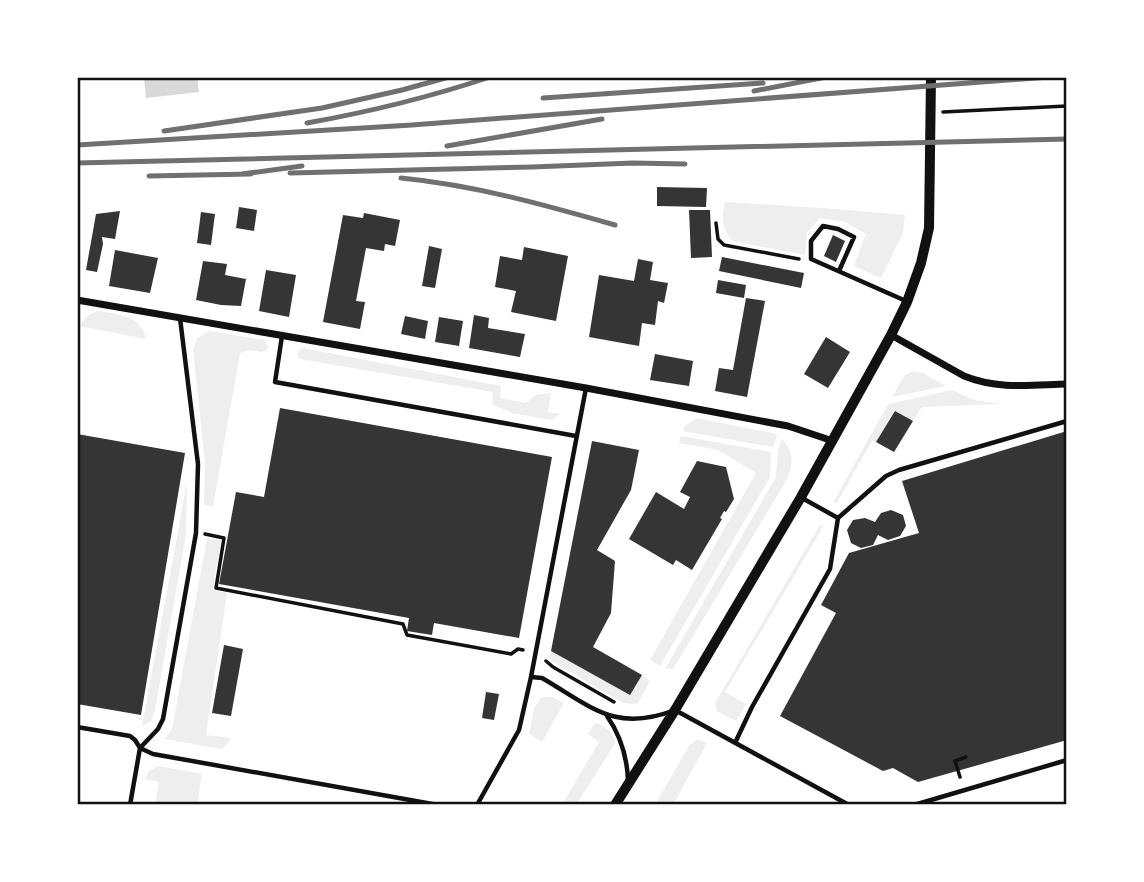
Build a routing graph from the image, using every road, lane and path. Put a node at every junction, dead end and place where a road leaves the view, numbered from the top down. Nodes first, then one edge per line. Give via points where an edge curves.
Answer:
1 (931, 77) edge
2 (1067, 106) edge
3 (931, 112) junction
4 (716, 223) dead end
5 (811, 259) junction
6 (839, 271) junction
7 (77, 300) edge
8 (907, 302) junction
9 (180, 318) junction
10 (891, 335) junction
11 (282, 337) junction
12 (1067, 384) edge
13 (586, 388) junction
14 (1067, 421) edge
15 (576, 436) junction
16 (833, 441) junction
17 (801, 497) junction
18 (838, 518) junction
19 (196, 533) junction
20 (536, 652) junction
21 (531, 677) junction
22 (616, 704) dead end
23 (675, 710) junction
24 (606, 716) junction
25 (77, 727) edge
26 (735, 743) junction
27 (140, 748) junction
28 (966, 757) dead end
29 (1067, 760) edge
30 (960, 777) dead end
31 (628, 783) junction
32 (130, 805) edge
33 (438, 805) edge
34 (477, 805) edge
35 (615, 805) edge
36 (849, 805) edge
37 (914, 805) edge

1 - 3 street
2 - 3 path
3 - 8 street via 929,228
4 - 5 path via 718,239 724,245
5 - 6 lane
5 - 6 lane via 811,241 823,226 838,229 854,237
6 - 8 lane
7 - 9 street
8 - 10 street
9 - 11 street
9 - 19 lane via 198,464
10 - 12 street via 977,381 1000,386
10 - 16 street
11 - 13 street
11 - 15 lane via 275,382
13 - 15 lane
13 - 16 street via 788,426
14 - 18 lane via 899,470
15 - 20 lane
16 - 17 street
17 - 18 lane
17 - 23 street
18 - 26 lane via 830,569
19 - 20 path via 224,538 216,588 403,624 407,635 511,654 518,649
19 - 27 lane via 163,719
20 - 21 lane
20 - 22 path via 545,655 552,667
21 - 24 lane via 542,678
21 - 34 lane via 519,730
23 - 24 lane via 633,720
23 - 26 lane
23 - 31 street
24 - 31 lane via 621,739
25 - 27 lane via 126,735
26 - 36 lane
27 - 32 lane
27 - 33 lane
28 - 30 path via 955,761
29 - 37 lane
31 - 35 street

